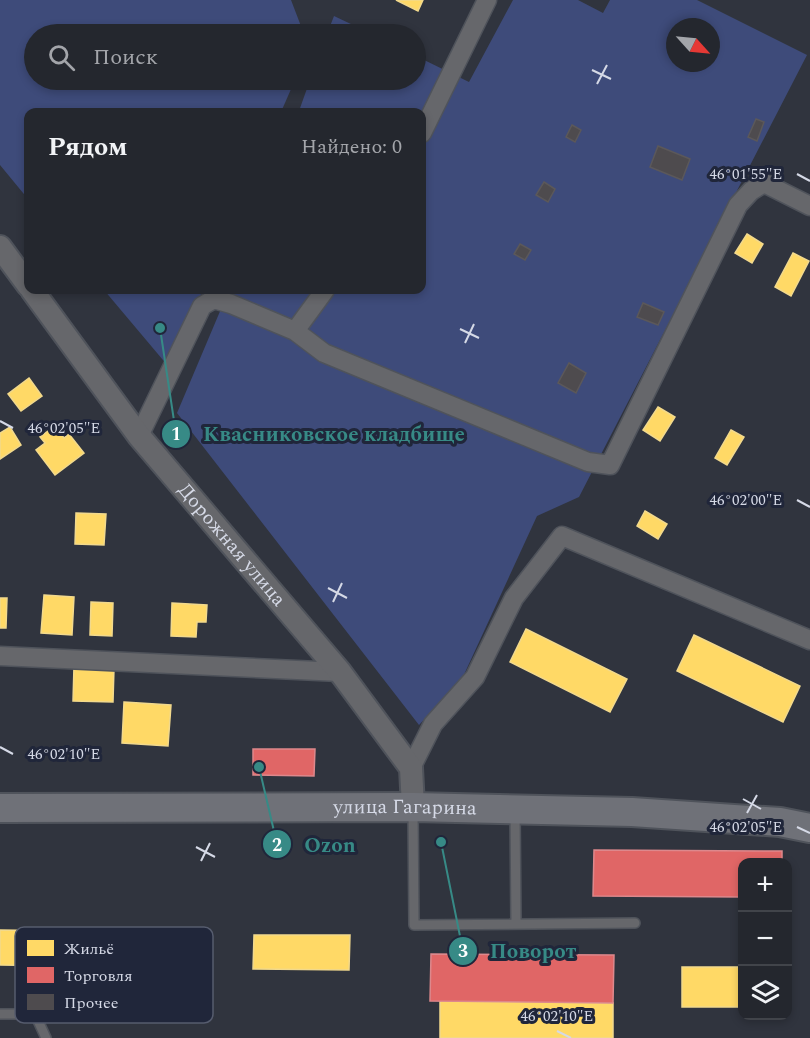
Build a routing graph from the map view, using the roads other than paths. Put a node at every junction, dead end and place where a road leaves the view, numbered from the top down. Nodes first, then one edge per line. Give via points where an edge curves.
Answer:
1 (487, 0) edge
2 (426, 125) edge
3 (810, 206) edge
4 (0, 247) edge
5 (24, 280) edge
6 (35, 294) edge
7 (323, 294) edge
8 (295, 331) junction
9 (139, 436) junction
10 (810, 640) edge
11 (0, 656) edge
12 (340, 672) junction
13 (411, 768) junction
14 (413, 807) junction
15 (0, 808) edge
16 (515, 809) junction
17 (810, 828) edge
18 (635, 923) dead end
19 (516, 924) junction
20 (39, 1023) edge
21 (46, 1038) edge

1 - 2 street
3 - 8 street via 764,183 738,205 610,465 588,462 324,353
4 - 5 street
6 - 9 street, Дорожная улица
7 - 8 street
8 - 9 street via 214,299 202,306
9 - 12 street, Дорожная улица
10 - 13 street via 562,536 514,598 475,677 433,724
11 - 12 street
12 - 13 street, Дорожная улица
13 - 14 street
14 - 15 main road, улица Гагарина
14 - 16 main road, улица Гагарина
14 - 19 lane via 414,925
16 - 17 main road, улица Гагарина via 632,812 780,822
16 - 19 lane
18 - 19 lane
20 - 21 lane

